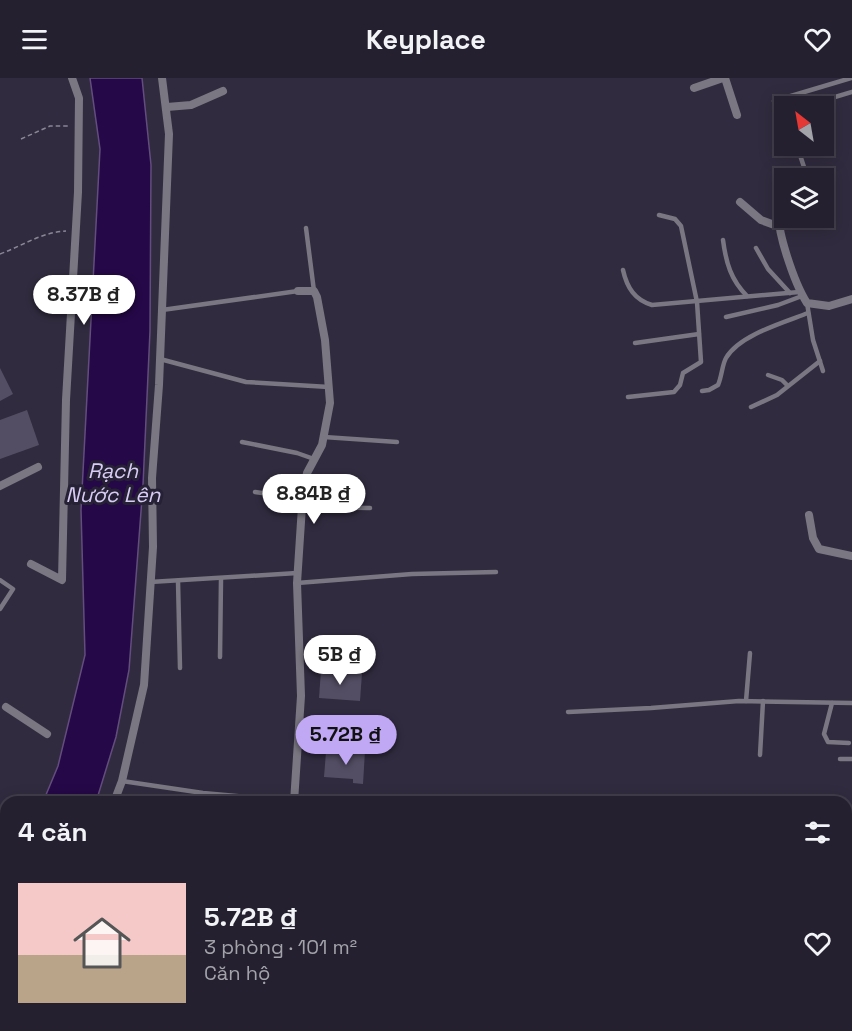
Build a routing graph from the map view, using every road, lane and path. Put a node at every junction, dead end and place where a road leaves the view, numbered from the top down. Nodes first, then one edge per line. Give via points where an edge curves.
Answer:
1 (72, 78) edge
2 (162, 78) edge
3 (724, 78) edge
4 (851, 78) edge
5 (694, 88) dead end
6 (223, 91) dead end
7 (852, 92) edge
8 (791, 96) edge
9 (834, 97) edge
10 (167, 107) junction
11 (737, 115) dead end
12 (79, 126) junction
13 (21, 139) dead end
14 (800, 156) edge
15 (804, 167) dead end
16 (740, 202) dead end
17 (659, 215) dead end
18 (774, 225) edge
19 (306, 228) dead end
20 (780, 228) edge
21 (76, 230) junction
22 (723, 240) dead end
23 (756, 248) dead end
24 (0, 254) edge
25 (623, 270) dead end
26 (298, 291) joint
27 (314, 291) junction
28 (747, 296) junction
29 (801, 299) junction
30 (852, 299) edge
31 (697, 302) junction
32 (162, 310) junction
33 (726, 317) dead end
34 (699, 334) junction
35 (635, 343) dead end
36 (160, 359) junction
37 (820, 361) junction
38 (823, 371) dead end
39 (768, 375) dead end
40 (787, 385) junction
41 (329, 387) junction
42 (702, 391) dead end
43 (628, 397) dead end
44 (751, 407) dead end
45 (324, 437) junction
46 (242, 442) dead end
47 (397, 442) dead end
48 (314, 459) junction
49 (38, 467) dead end
50 (0, 486) edge
51 (255, 492) dead end
52 (303, 507) junction
53 (370, 508) dead end
54 (810, 515) dead end
55 (852, 556) edge
56 (32, 564) dead end
57 (496, 572) dead end
58 (297, 573) junction
59 (221, 579) junction
60 (0, 580) edge
61 (178, 580) junction
62 (150, 582) junction
63 (297, 583) junction
64 (0, 609) edge
65 (750, 653) dead end
66 (220, 657) dead end
67 (180, 668) dead end
68 (746, 701) junction
69 (763, 701) junction
70 (832, 703) junction
71 (852, 703) edge
72 (6, 707) dead end
73 (568, 711) dead end
74 (48, 734) dead end
75 (849, 743) dead end
76 (760, 755) dead end
77 (840, 759) dead end
78 (852, 759) edge
79 (122, 781) junction
80 (116, 796) edge
81 (233, 796) edge
82 (294, 796) edge

1 - 12 street via 79,98
2 - 10 street
3 - 5 street
3 - 11 street
4 - 8 lane
6 - 10 street via 191,105
7 - 9 lane
10 - 32 street
12 - 13 path via 51,126
12 - 21 street
14 - 15 lane
16 - 18 street via 761,220
17 - 31 lane via 675,219 681,226
19 - 27 lane
20 - 29 street
21 - 24 path via 55,231
21 - 56 street via 66,400 62,580
22 - 28 lane via 726,264
23 - 29 lane via 768,269
25 - 31 lane via 640,302
26 - 27 street
26 - 32 lane
27 - 41 street via 318,297
28 - 29 lane
28 - 31 lane
29 - 30 street via 829,306
29 - 33 lane
29 - 37 lane
29 - 42 lane via 731,350 724,360 718,385
31 - 34 lane
32 - 36 street
34 - 35 lane
34 - 43 lane via 701,362 683,374 674,392
36 - 41 lane via 246,382
36 - 62 street
37 - 38 lane
37 - 40 lane
39 - 40 lane
40 - 44 lane via 777,395
41 - 45 street
45 - 47 lane
45 - 48 street
46 - 48 lane
48 - 52 street via 307,473
49 - 50 street
51 - 52 lane via 290,497
52 - 53 lane
52 - 58 street
54 - 55 street via 819,549
57 - 63 lane
58 - 59 lane
58 - 63 street
59 - 61 lane
59 - 66 lane
60 - 64 lane via 13,589
61 - 62 lane
61 - 67 lane
62 - 79 street via 144,685
63 - 82 street via 301,696
65 - 68 lane
68 - 69 lane
68 - 73 lane
69 - 70 lane
69 - 76 lane
70 - 71 lane
70 - 75 lane via 824,734 828,742
72 - 74 street
77 - 78 lane
79 - 80 street
79 - 81 lane

